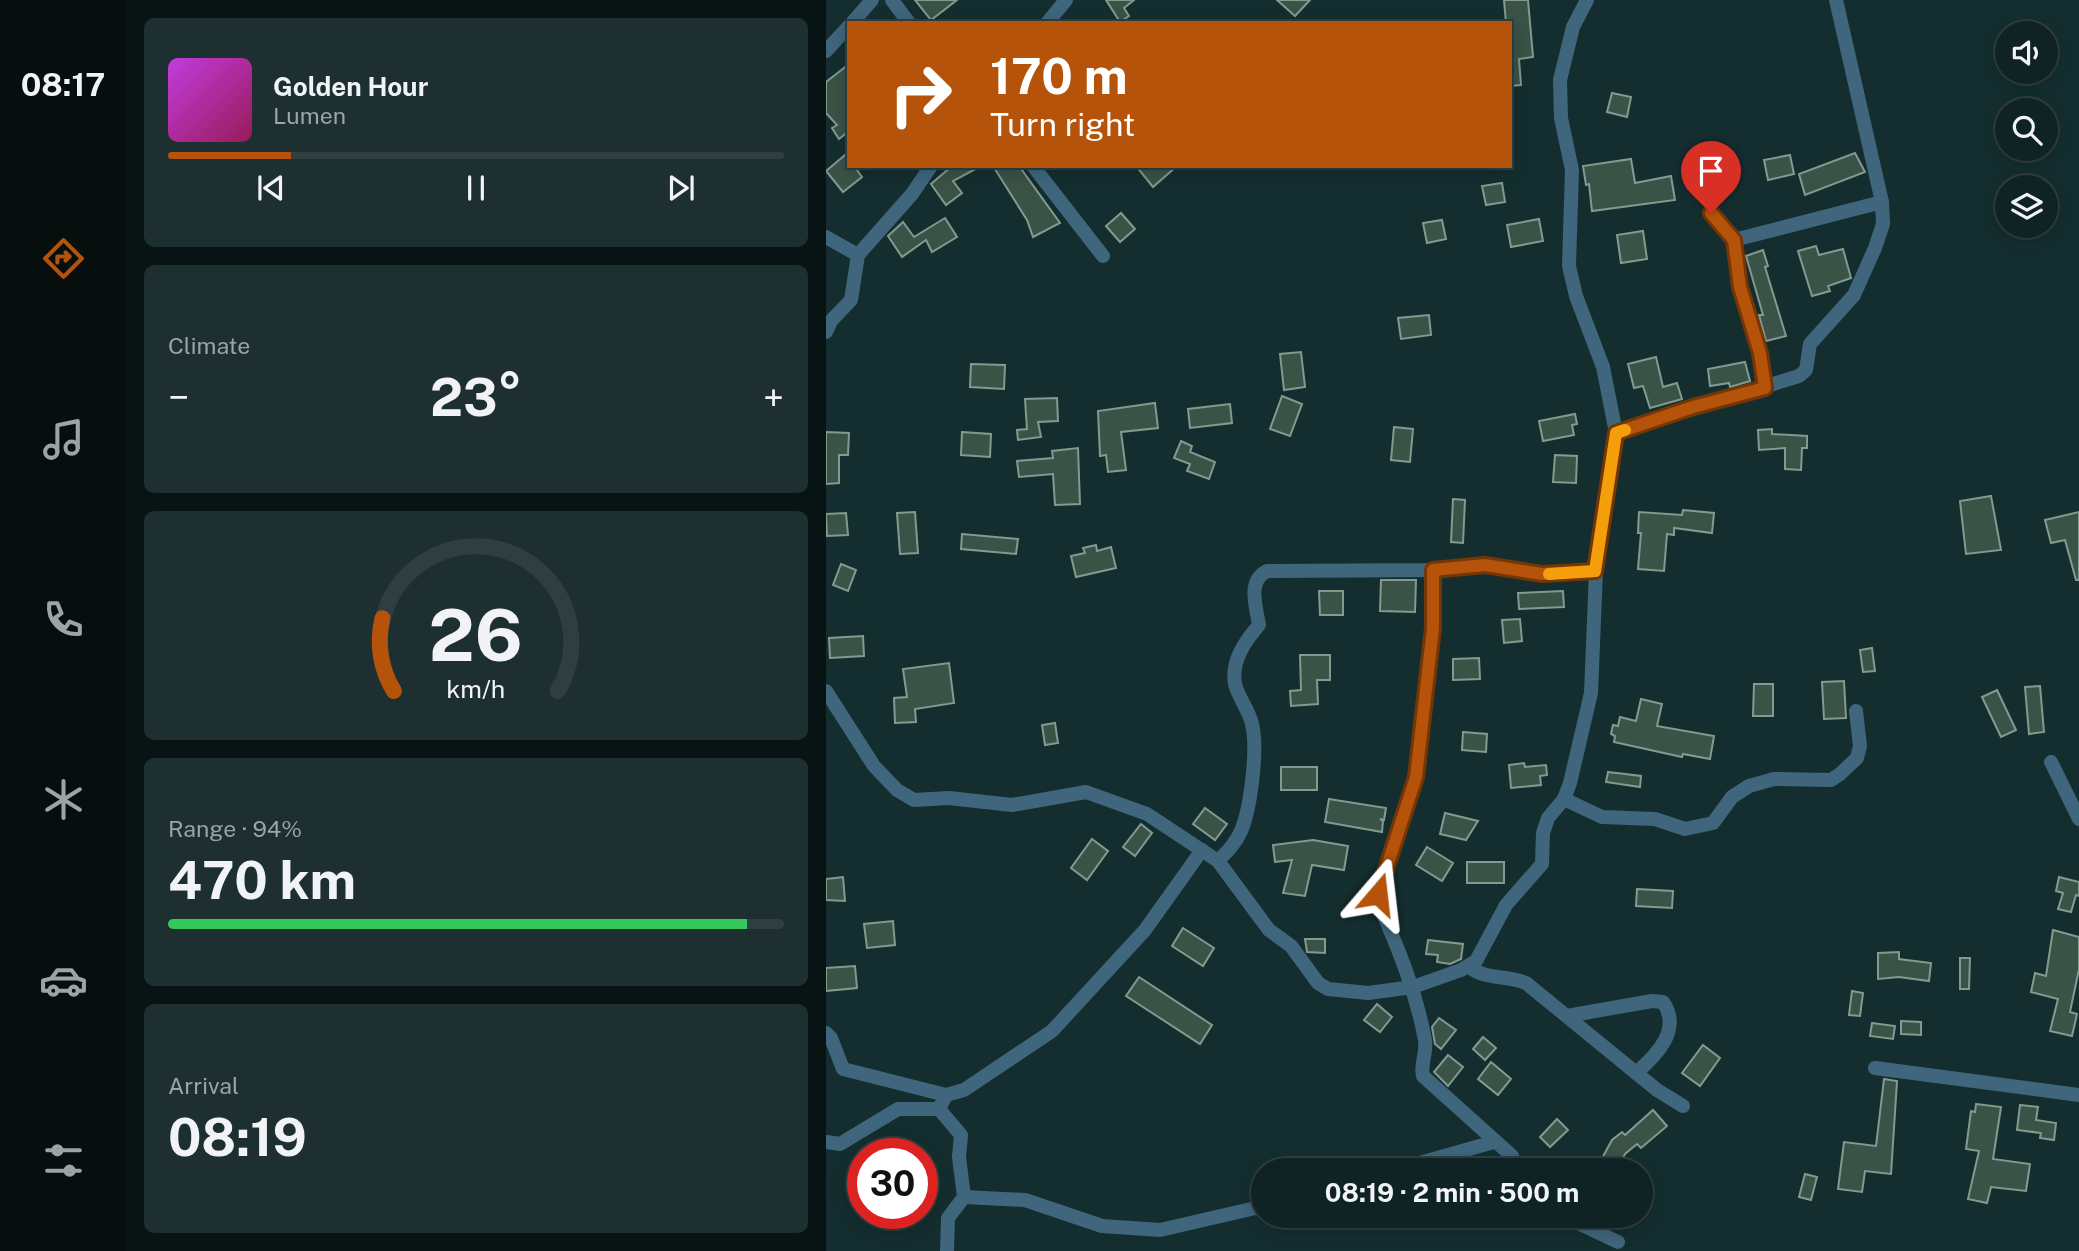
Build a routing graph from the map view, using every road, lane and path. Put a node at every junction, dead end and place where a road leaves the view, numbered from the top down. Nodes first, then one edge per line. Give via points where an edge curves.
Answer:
1 (872, 0) edge
2 (892, 0) edge
3 (1066, 0) edge
4 (1587, 0) edge
5 (1836, 0) edge
6 (854, 21) edge
7 (908, 21) edge
8 (1049, 21) edge
9 (847, 28) edge
10 (826, 51) edge
11 (930, 168) edge
12 (1034, 168) edge
13 (1882, 202) junction
14 (1711, 213) dead end
15 (826, 237) edge
16 (1734, 240) junction
17 (858, 255) junction
18 (1103, 256) dead end
19 (826, 332) edge
20 (1765, 388) junction
21 (1616, 433) junction
22 (1433, 570) junction
23 (1595, 571) junction
24 (827, 696) edge
25 (1856, 711) dead end
26 (2051, 762) dead end
27 (1563, 799) junction
28 (2079, 819) edge
29 (1202, 850) junction
30 (1217, 861) junction
31 (1469, 967) junction
32 (1413, 987) junction
33 (1567, 1016) junction
34 (826, 1033) edge
35 (1875, 1068) dead end
36 (1636, 1073) junction
37 (2079, 1095) edge
38 (943, 1102) junction
39 (1683, 1106) dead end
40 (826, 1142) edge
41 (1494, 1142) junction
42 (1437, 1158) edge
43 (1513, 1158) edge
44 (964, 1197) junction
45 (1251, 1209) edge
46 (1588, 1228) edge
47 (1618, 1242) dead end
48 (947, 1251) edge

1 - 6 street
2 - 7 street
3 - 8 street
4 - 21 street via 1573,27 1560,80 1561,118 1572,170 1569,266 1603,368
5 - 13 street
9 - 10 street
11 - 17 street
12 - 18 street
13 - 16 street
13 - 20 street via 1883,224 1854,295 1810,344 1806,370
14 - 16 street
15 - 17 street
16 - 20 street via 1740,287 1760,353
17 - 19 street via 851,300
20 - 21 street
21 - 23 street
22 - 23 street via 1485,565 1542,574
22 - 30 street via 1268,570 1259,575 1254,585 1259,625 1244,641 1235,683 1254,733 1250,792 1241,831
22 - 32 street via 1433,628 1416,777 1378,894
23 - 27 street via 1591,693
24 - 29 street via 874,765 897,790 914,800 949,798 1012,805 1086,792 1147,814
25 - 27 street via 1857,758 1840,774 1831,780 1774,779 1749,786 1732,797 1713,822 1685,829 1656,819 1602,817
26 - 28 street
27 - 31 street via 1542,833 1542,864 1506,905
29 - 30 street
29 - 38 street via 1145,930 1052,1031
30 - 32 street via 1269,930 1291,946 1318,982 1345,993
31 - 32 street
31 - 33 street via 1489,977 1513,977 1526,983
32 - 41 street via 1427,1054 1423,1076
33 - 36 street
33 - 36 street via 1663,1002 1671,1013 1669,1033 1654,1058
34 - 38 street via 843,1069
35 - 37 street
36 - 39 street
38 - 40 street via 898,1109 840,1144
38 - 44 street via 961,1135
41 - 42 street
41 - 43 street
44 - 45 street via 1025,1200 1102,1226 1160,1230
44 - 48 street via 948,1218
46 - 47 street

